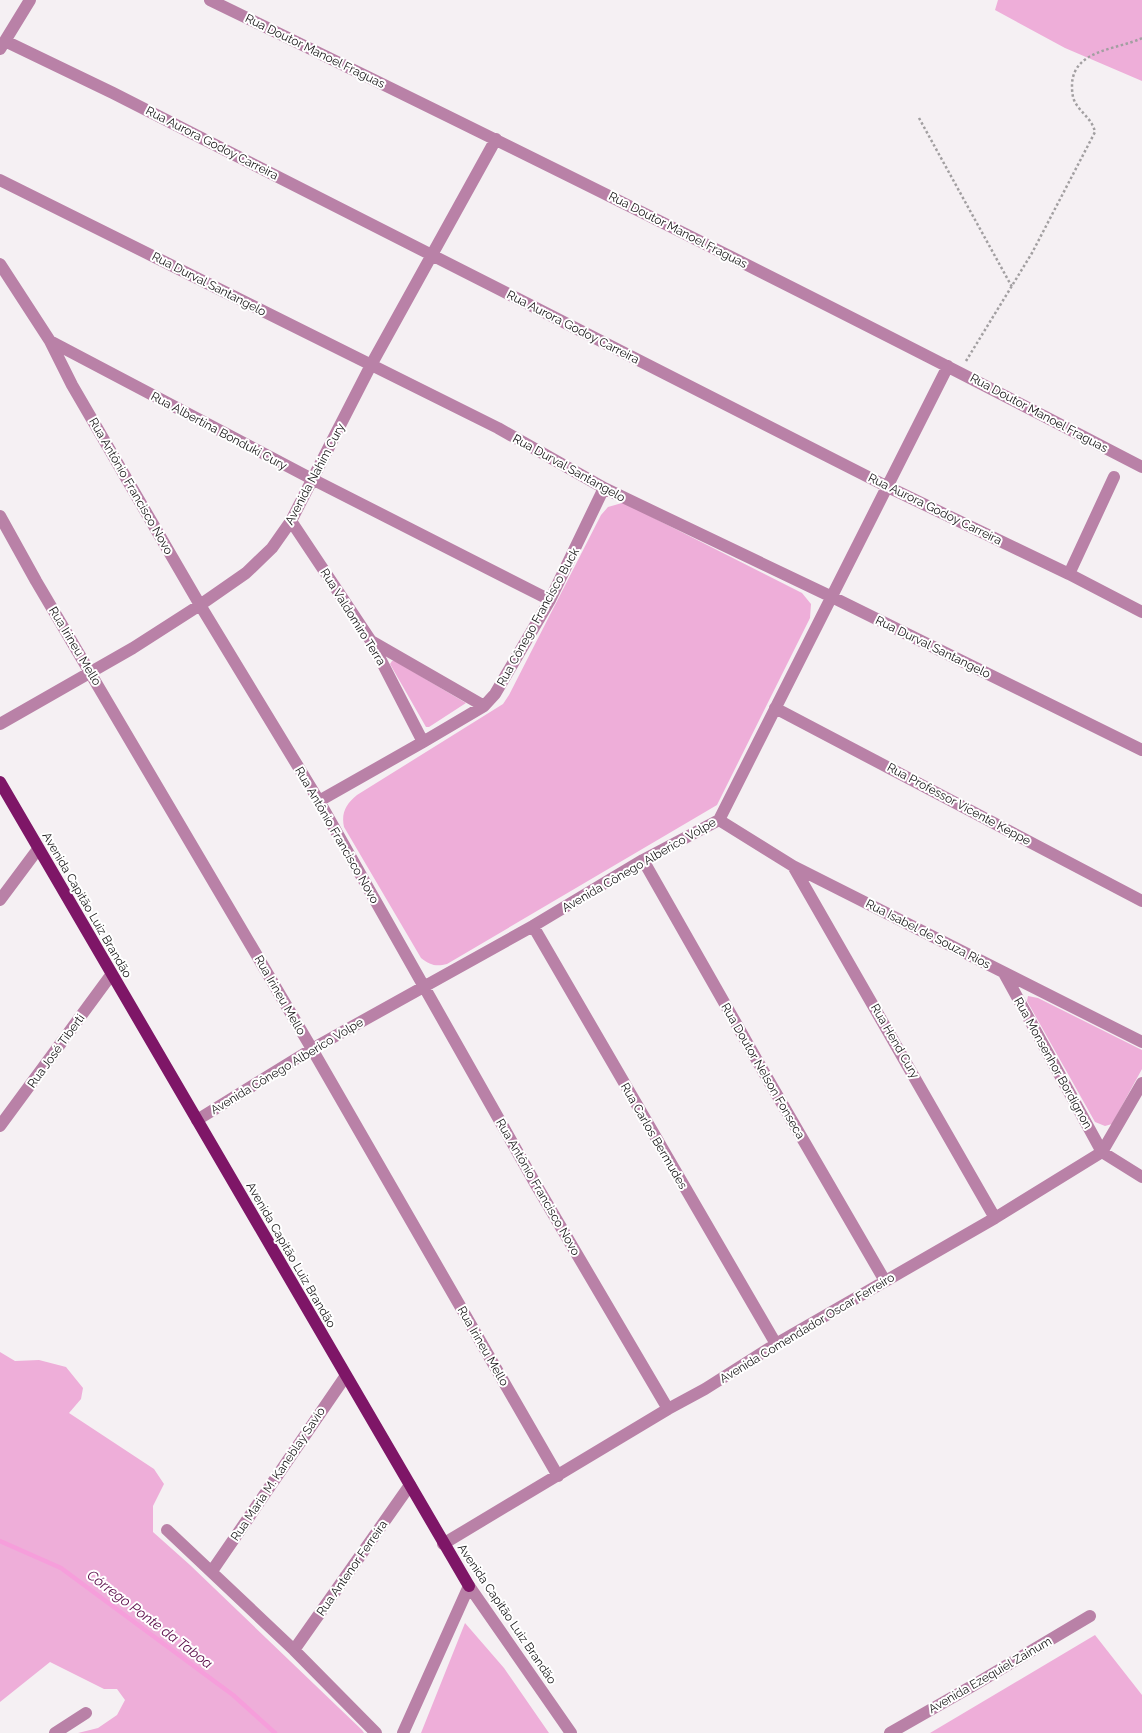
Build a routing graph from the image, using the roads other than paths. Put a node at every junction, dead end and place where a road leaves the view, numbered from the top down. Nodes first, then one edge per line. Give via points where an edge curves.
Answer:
1 (30, 0) edge
2 (210, 0) edge
3 (2, 45) edge
4 (496, 139) junction
5 (0, 180) edge
6 (432, 254) junction
7 (0, 264) edge
8 (50, 341) junction
9 (371, 365) junction
10 (954, 369) junction
11 (1142, 467) edge
12 (1114, 477) dead end
13 (312, 479) junction
14 (888, 487) junction
15 (604, 488) junction
16 (0, 516) edge
17 (292, 521) junction
18 (1069, 574) junction
19 (832, 597) junction
20 (550, 600) junction
21 (200, 605) junction
22 (1142, 612) edge
23 (371, 642) junction
24 (90, 672) junction
25 (484, 706) junction
26 (776, 708) junction
27 (0, 724) edge
28 (424, 742) junction
29 (1142, 750) edge
30 (0, 782) edge
31 (319, 802) junction
32 (719, 820) junction
33 (38, 849) junction
34 (643, 860) junction
35 (793, 866) junction
36 (0, 900) edge
37 (1142, 901) edge
38 (533, 926) junction
39 (1004, 973) junction
40 (112, 975) junction
41 (424, 987) junction
42 (1142, 1042) edge
43 (312, 1049) junction
44 (1142, 1083) edge
45 (197, 1120) junction
46 (0, 1126) edge
47 (1102, 1152) junction
48 (1142, 1177) edge
49 (995, 1218) junction
50 (885, 1281) junction
51 (776, 1344) junction
52 (345, 1377) junction
53 (668, 1409) junction
54 (558, 1476) junction
55 (410, 1485) junction
56 (167, 1530) dead end
57 (444, 1544) junction
58 (212, 1571) junction
59 (469, 1586) junction
60 (1090, 1616) dead end
61 (294, 1650) junction
62 (86, 1713) dead end
63 (56, 1733) edge
64 (376, 1733) edge
65 (404, 1733) edge
66 (571, 1733) edge
67 (890, 1733) edge

1 - 3 street
2 - 4 street, Rua Doutor Manoel Fraguas
3 - 6 street, Rua Aurora Godoy Carreira via 113,93
4 - 6 street, Avenida Nahim Cury
4 - 10 street, Rua Doutor Manoel Fraguas
5 - 9 street, Rua Durval Santangelo
6 - 9 street, Avenida Nahim Cury
6 - 14 street, Rua Aurora Godoy Carreira
7 - 8 street, Rua Antônio Francisco Novo
8 - 13 street, Rua Albertina Bonduki Cury
8 - 21 street, Rua Antônio Francisco Novo
9 - 13 street, Avenida Nahim Cury
9 - 15 street, Rua Durval Santangelo via 498,428
10 - 11 street, Rua Doutor Manoel Fraguas
10 - 14 street, Avenida Cônego Alberico Volpe
12 - 18 street
13 - 17 street, Avenida Nahim Cury
13 - 20 street, Rua Albertina Bonduki Cury
14 - 18 street, Rua Aurora Godoy Carreira
14 - 19 street, Avenida Cônego Alberico Volpe
15 - 19 street, Rua Durval Santangelo
15 - 20 street, Rua Cônego Francisco Buck
16 - 24 street, Rua Irineu Mello
17 - 21 street, Avenida Nahim Cury via 272,548 246,573
17 - 23 street, Rua Valdomiro Terra
18 - 22 street, Rua Aurora Godoy Carreira
19 - 26 street, Avenida Cônego Alberico Volpe
19 - 29 street, Rua Durval Santangelo
20 - 25 street, Rua Cônego Francisco Buck via 495,694
21 - 24 street, Avenida Nahim Cury
21 - 31 street, Rua Antônio Francisco Novo
23 - 25 street
23 - 28 street, Rua Valdomiro Terra
24 - 27 street, Avenida Nahim Cury
24 - 43 street, Rua Irineu Mello
25 - 28 street, Rua Cônego Francisco Buck
26 - 32 street, Avenida Cônego Alberico Volpe
26 - 37 street, Rua Professor Vicente Keppe
28 - 31 street, Rua Cônego Francisco Buck
30 - 33 main road, Avenida Capitão Luiz Brandão
31 - 41 street, Rua Antônio Francisco Novo
32 - 34 street, Avenida Cônego Alberico Volpe
32 - 35 street, Rua Isabel de Souza Rios
33 - 36 street
33 - 40 main road, Avenida Capitão Luiz Brandão
34 - 38 street, Avenida Cônego Alberico Volpe
34 - 50 street, Rua Doutor Nelson Fonseca
35 - 39 street, Rua Isabel de Souza Rios
35 - 49 street, Rua Hend Cury
38 - 41 street, Avenida Cônego Alberico Volpe
38 - 51 street, Rua Carlos Bermudes
39 - 42 street, Rua Isabel de Souza Rios
39 - 47 street, Rua Monsenhor Bordignon
40 - 45 main road, Avenida Capitão Luiz Brandão
40 - 46 street, Rua José Tiberti
41 - 43 street, Avenida Cônego Alberico Volpe
41 - 53 street, Rua Antônio Francisco Novo
43 - 45 street, Avenida Cônego Alberico Volpe
43 - 54 street, Rua Irineu Mello
44 - 47 street, Avenida Comendador Oscar Ferreiro
45 - 52 main road, Avenida Capitão Luiz Brandão
47 - 48 street
47 - 49 street, Avenida Comendador Oscar Ferreiro
49 - 50 street, Avenida Comendador Oscar Ferreiro
50 - 51 street, Avenida Comendador Oscar Ferreiro
51 - 53 street, Avenida Comendador Oscar Ferreiro via 705,1390
52 - 55 main road, Avenida Capitão Luiz Brandão
52 - 58 street, Rua Maria M. Kaneblay Savio
53 - 54 street, Avenida Comendador Oscar Ferreiro
54 - 57 street, Avenida Comendador Oscar Ferreiro
55 - 57 main road, Avenida Capitão Luiz Brandão
55 - 61 street, Rua Antenor Ferreira
56 - 58 street
57 - 59 main road, Avenida Capitão Luiz Brandão
58 - 61 street
59 - 65 street
59 - 66 street, Avenida Capitão Luiz Brandão
60 - 67 street, Avenida Ezequiel Zainum
61 - 64 street
62 - 63 street

